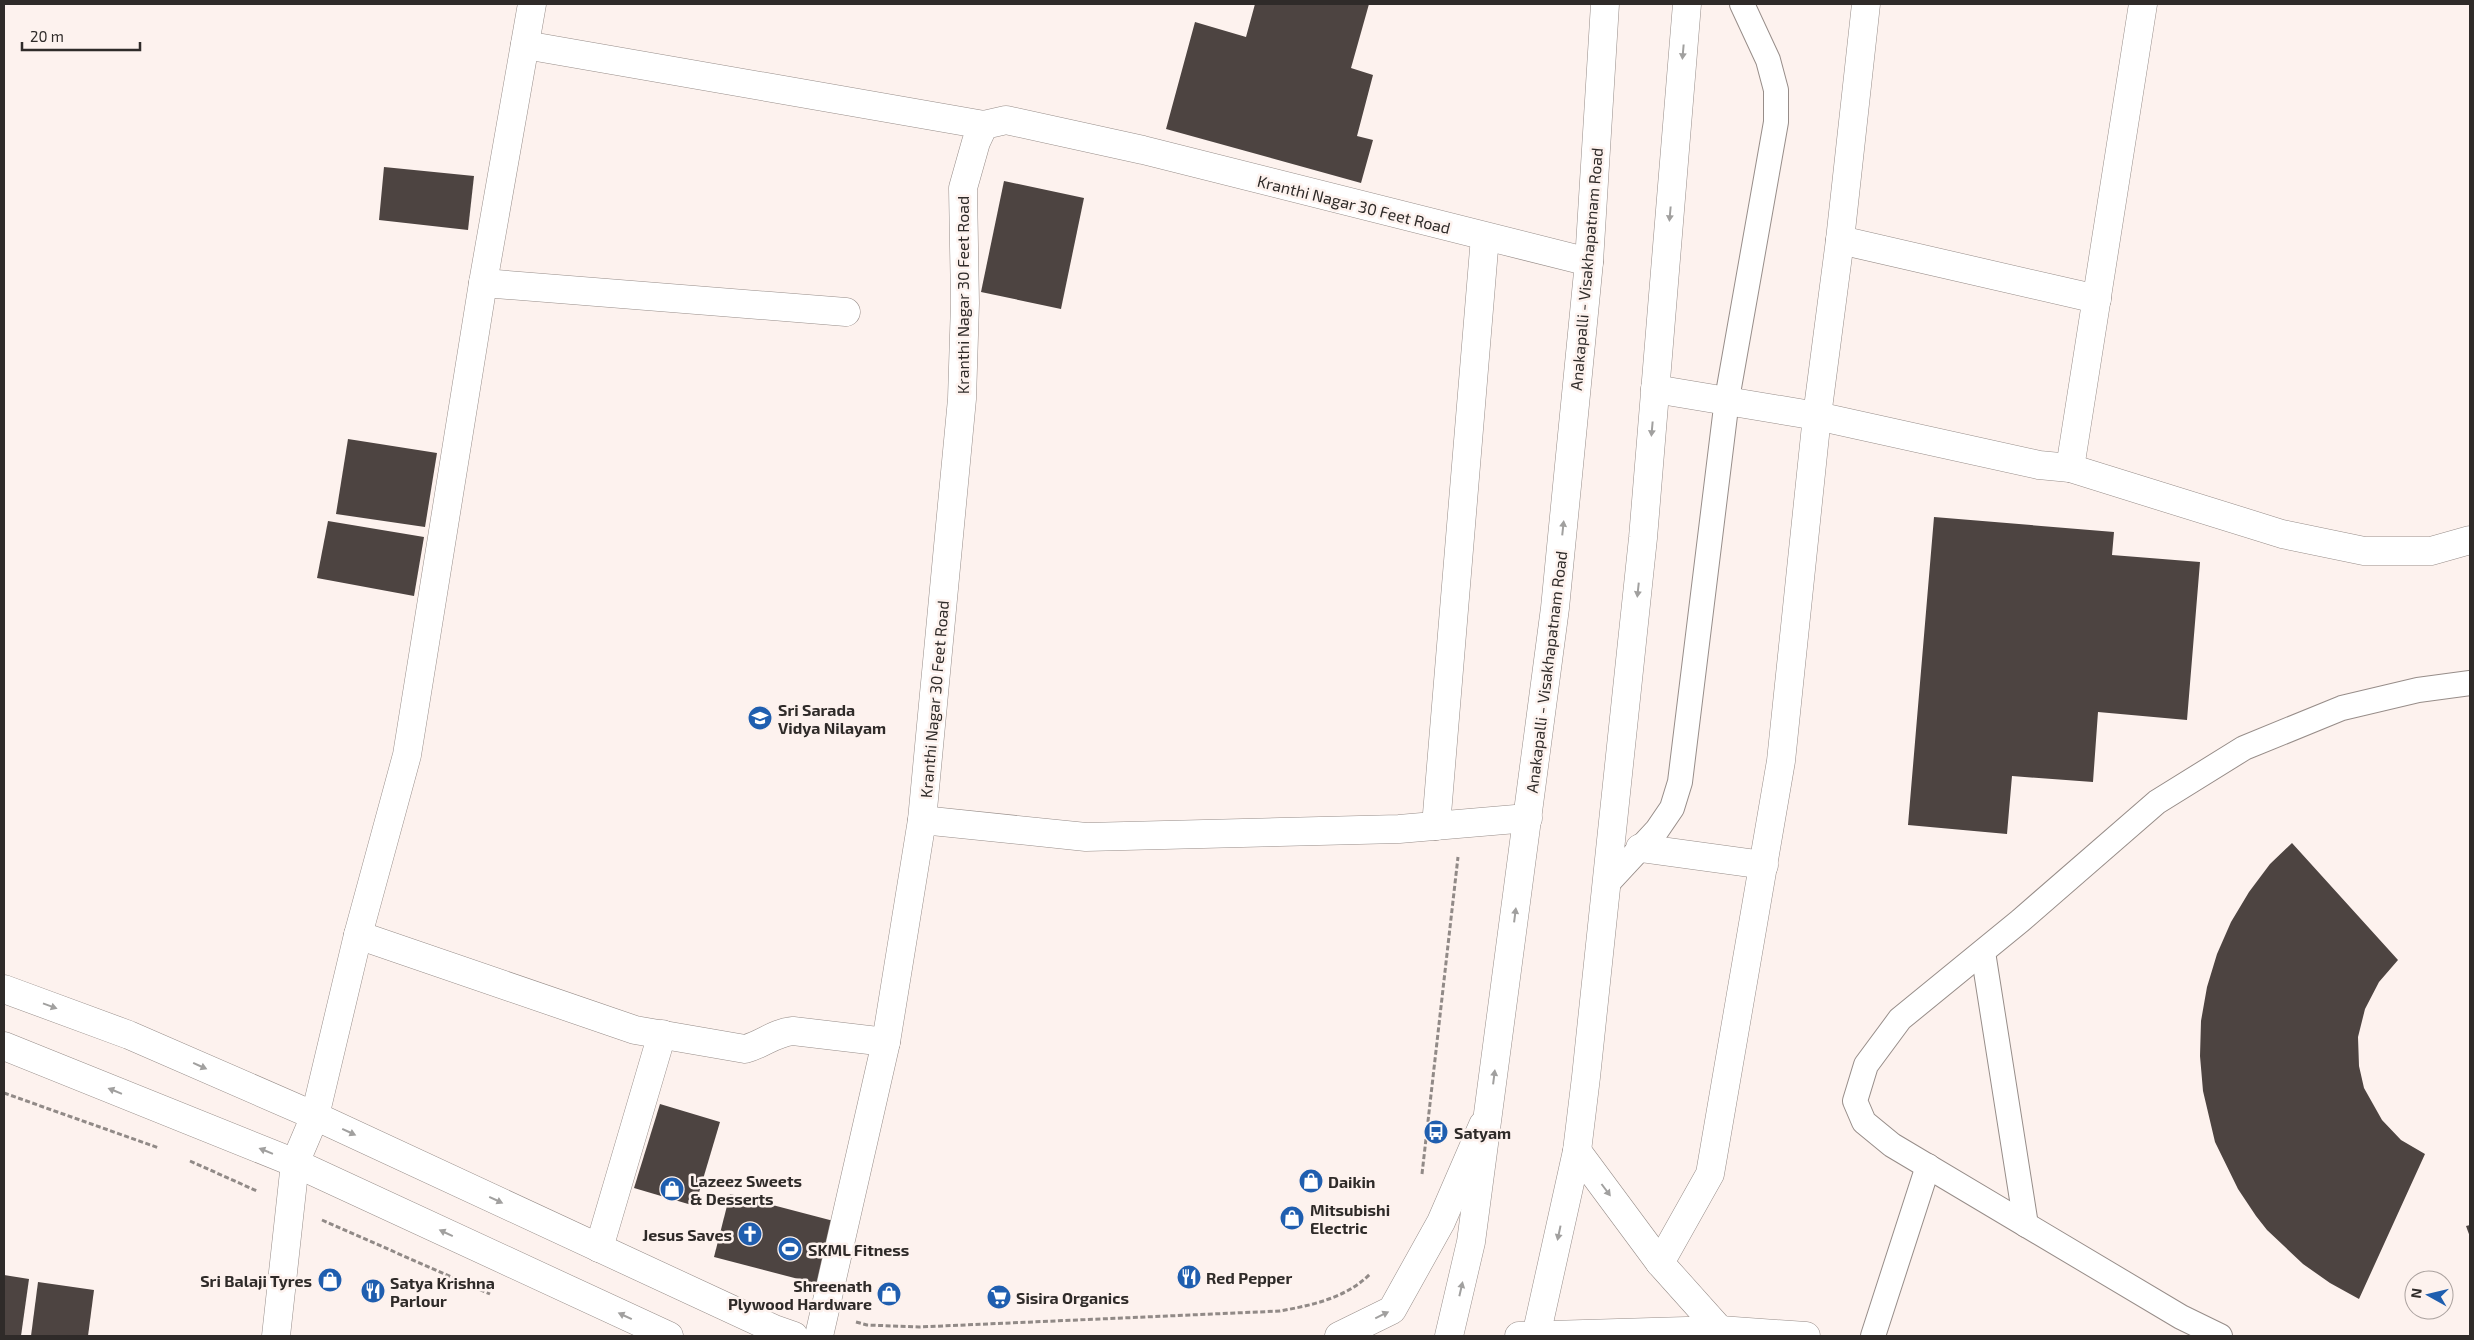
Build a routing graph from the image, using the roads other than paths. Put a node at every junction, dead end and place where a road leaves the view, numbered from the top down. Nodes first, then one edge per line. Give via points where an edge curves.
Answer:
1 (532, 4) edge
2 (1605, 4) edge
3 (1687, 4) edge
4 (1742, 4) edge
5 (1866, 4) edge
6 (2143, 4) edge
7 (525, 45) junction
8 (984, 125) junction
9 (1485, 237) junction
10 (1840, 240) junction
11 (1589, 262) junction
12 (483, 283) junction
13 (2097, 299) junction
14 (846, 312) dead end
15 (1655, 389) junction
16 (1726, 399) junction
17 (1817, 416) junction
18 (2070, 468) junction
19 (2470, 540) edge
20 (2470, 683) edge
21 (1528, 818) junction
22 (922, 820) junction
23 (1436, 826) junction
24 (1640, 848) junction
25 (1764, 865) junction
26 (1606, 885) junction
27 (358, 935) junction
28 (1983, 952) junction
29 (4, 989) edge
30 (662, 1034) junction
31 (886, 1042) junction
32 (4, 1046) edge
33 (1490, 1108) junction
34 (315, 1116) junction
35 (1577, 1152) junction
36 (295, 1163) junction
37 (1928, 1166) junction
38 (2026, 1225) junction
39 (599, 1248) junction
40 (1660, 1263) junction
41 (1720, 1330) junction
42 (276, 1336) edge
43 (670, 1336) edge
44 (794, 1336) edge
45 (819, 1336) edge
46 (1338, 1336) edge
47 (1449, 1336) edge
48 (1531, 1336) edge
49 (1806, 1336) edge
50 (1873, 1336) edge
51 (2220, 1336) edge

1 - 7 street
2 - 11 street, Anakapalli - Visakhapatnam Road
3 -> 15 street
4 - 16 lane via 1768,60 1776,90 1776,122
5 - 10 street
6 - 13 street
7 - 8 street
7 - 12 street
8 - 9 street, Kranthi Nagar 30 Feet Road via 1006,120 1079,136
8 - 22 street, Kranthi Nagar 30 Feet Road via 962,188 965,303 962,399
9 - 11 street, Kranthi Nagar 30 Feet Road
9 - 23 street
10 - 13 street
10 - 17 street
21 -> 11 street, Anakapalli - Visakhapatnam Road via 1555,608
12 - 14 street
12 - 27 street via 406,755
13 - 18 street
15 - 16 street
15 -> 26 street via 1641,562
16 - 17 street
16 - 24 lane via 1680,782 1672,808
17 - 18 street via 2039,465
17 - 25 street via 1782,761
18 - 19 street via 2282,534 2364,551 2431,551
20 - 28 lane via 2418,690 2342,708 2244,748 2158,802
21 - 23 street
33 -> 21 street, Anakapalli - Visakhapatnam Road
22 - 23 street via 1086,837
22 - 31 street, Kranthi Nagar 30 Feet Road
24 - 25 street
24 - 26 lane
25 - 40 street via 1710,1174
26 - 35 street
27 - 30 street via 604,1020
27 - 34 street
28 - 37 lane via 1900,1019 1866,1065 1855,1101 1864,1122 1892,1145
28 - 38 lane
29 -> 34 street via 129,1035
30 - 31 street via 745,1049 762,1044 778,1032 793,1031
30 - 39 street
31 - 45 street, Kranthi Nagar 30 Feet Road
36 -> 32 street
46 -> 33 street via 1392,1310 1441,1222
47 -> 33 street, Anakapalli - Visakhapatnam Road via 1471,1242
34 - 36 street
34 -> 39 street
35 -> 40 street
35 -> 48 street
36 - 42 street
43 -> 36 street
37 - 38 lane
37 - 50 lane
38 - 51 lane via 2181,1317
39 - 44 street
40 - 41 street
41 - 48 street
41 - 49 street

